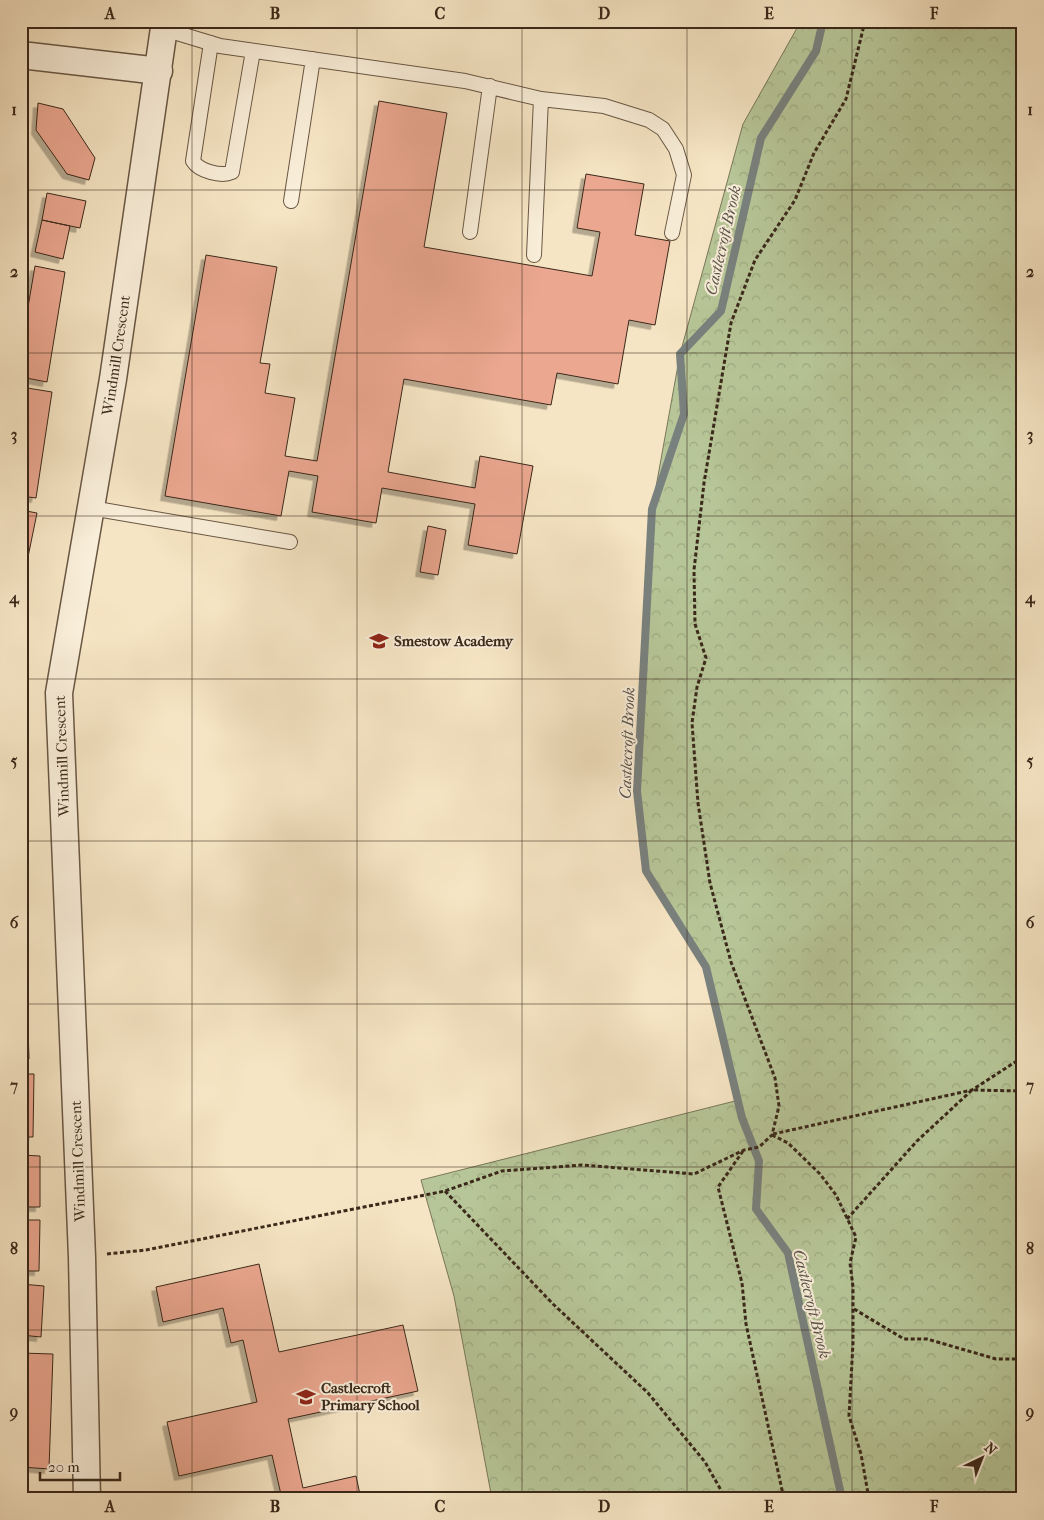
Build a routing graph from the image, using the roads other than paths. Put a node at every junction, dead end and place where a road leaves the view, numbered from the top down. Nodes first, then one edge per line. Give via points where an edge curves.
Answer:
1 (165, 25) edge
2 (211, 43) junction
3 (252, 51) junction
4 (21, 55) edge
5 (313, 59) junction
6 (159, 71) junction
7 (490, 86) junction
8 (541, 99) junction
9 (291, 201) dead end
10 (470, 232) dead end
11 (672, 233) dead end
12 (534, 255) dead end
13 (91, 508) junction
14 (290, 542) dead end
15 (87, 1499) edge

1 - 2 lane
1 - 6 street, Windmill Crescent
2 - 3 lane
2 - 3 lane via 193,161 200,169 220,173 232,172
3 - 5 lane
4 - 6 street
5 - 7 lane
5 - 9 lane
6 - 13 street, Windmill Crescent
7 - 8 lane
7 - 10 lane
8 - 11 lane via 604,106 649,120 663,128 676,149 684,175
8 - 12 lane
13 - 14 lane
13 - 15 street, Windmill Crescent via 59,693 82,1257

